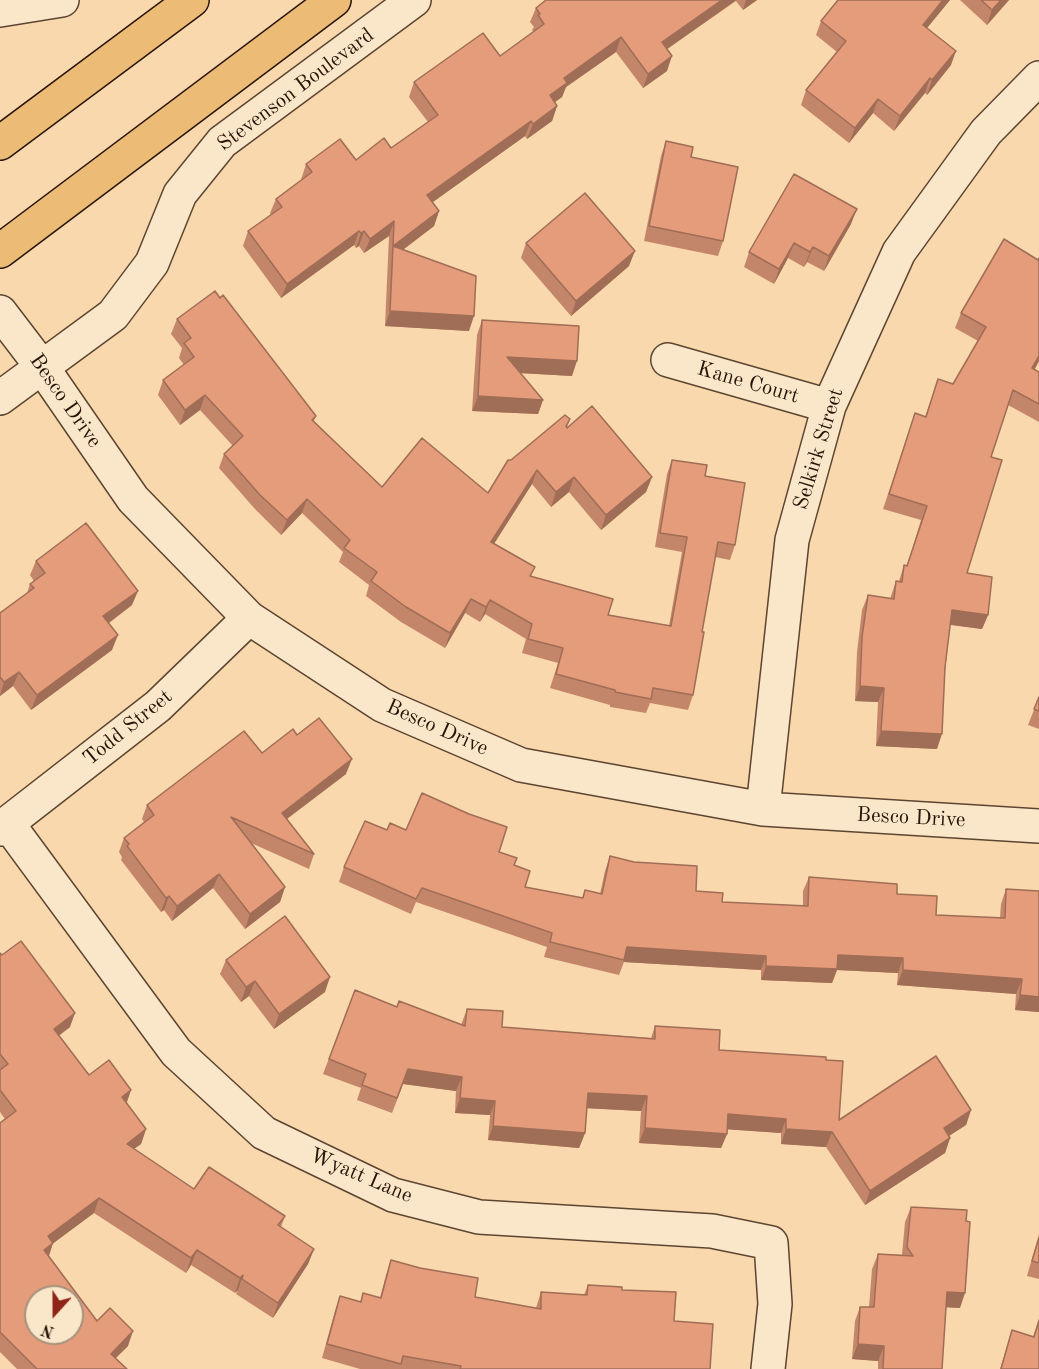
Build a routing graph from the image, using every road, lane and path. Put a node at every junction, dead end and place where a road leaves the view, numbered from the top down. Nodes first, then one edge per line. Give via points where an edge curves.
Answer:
1 (62, 0) edge
2 (192, 0) edge
3 (334, 0) edge
4 (414, 0) edge
5 (0, 10) edge
6 (1039, 78) edge
7 (0, 143) edge
8 (0, 252) edge
9 (0, 312) edge
10 (668, 360) dead end
11 (42, 367) junction
12 (0, 398) edge
13 (829, 406) junction
14 (249, 618) junction
15 (763, 809) junction
16 (4, 826) edge
17 (1039, 826) edge
18 (768, 1369) edge

1 - 5 street
2 - 7 main road
3 - 8 main road
4 - 11 street, Stevenson Boulevard via 222,142 180,194 152,262 113,315
6 - 13 street, Selkirk Street via 986,132 899,252
9 - 11 street, Besco Drive
10 - 13 street, Kane Court
11 - 12 street, Stevenson Boulevard
11 - 14 street, Besco Drive via 134,499
13 - 15 street, Selkirk Street via 792,540
14 - 15 street, Besco Drive via 382,705 521,765
14 - 16 street, Todd Street via 158,706
15 - 17 street, Besco Drive
16 - 18 street, Wyatt Lane via 176,1052 264,1133 393,1195 479,1217 712,1231 771,1243 775,1304

